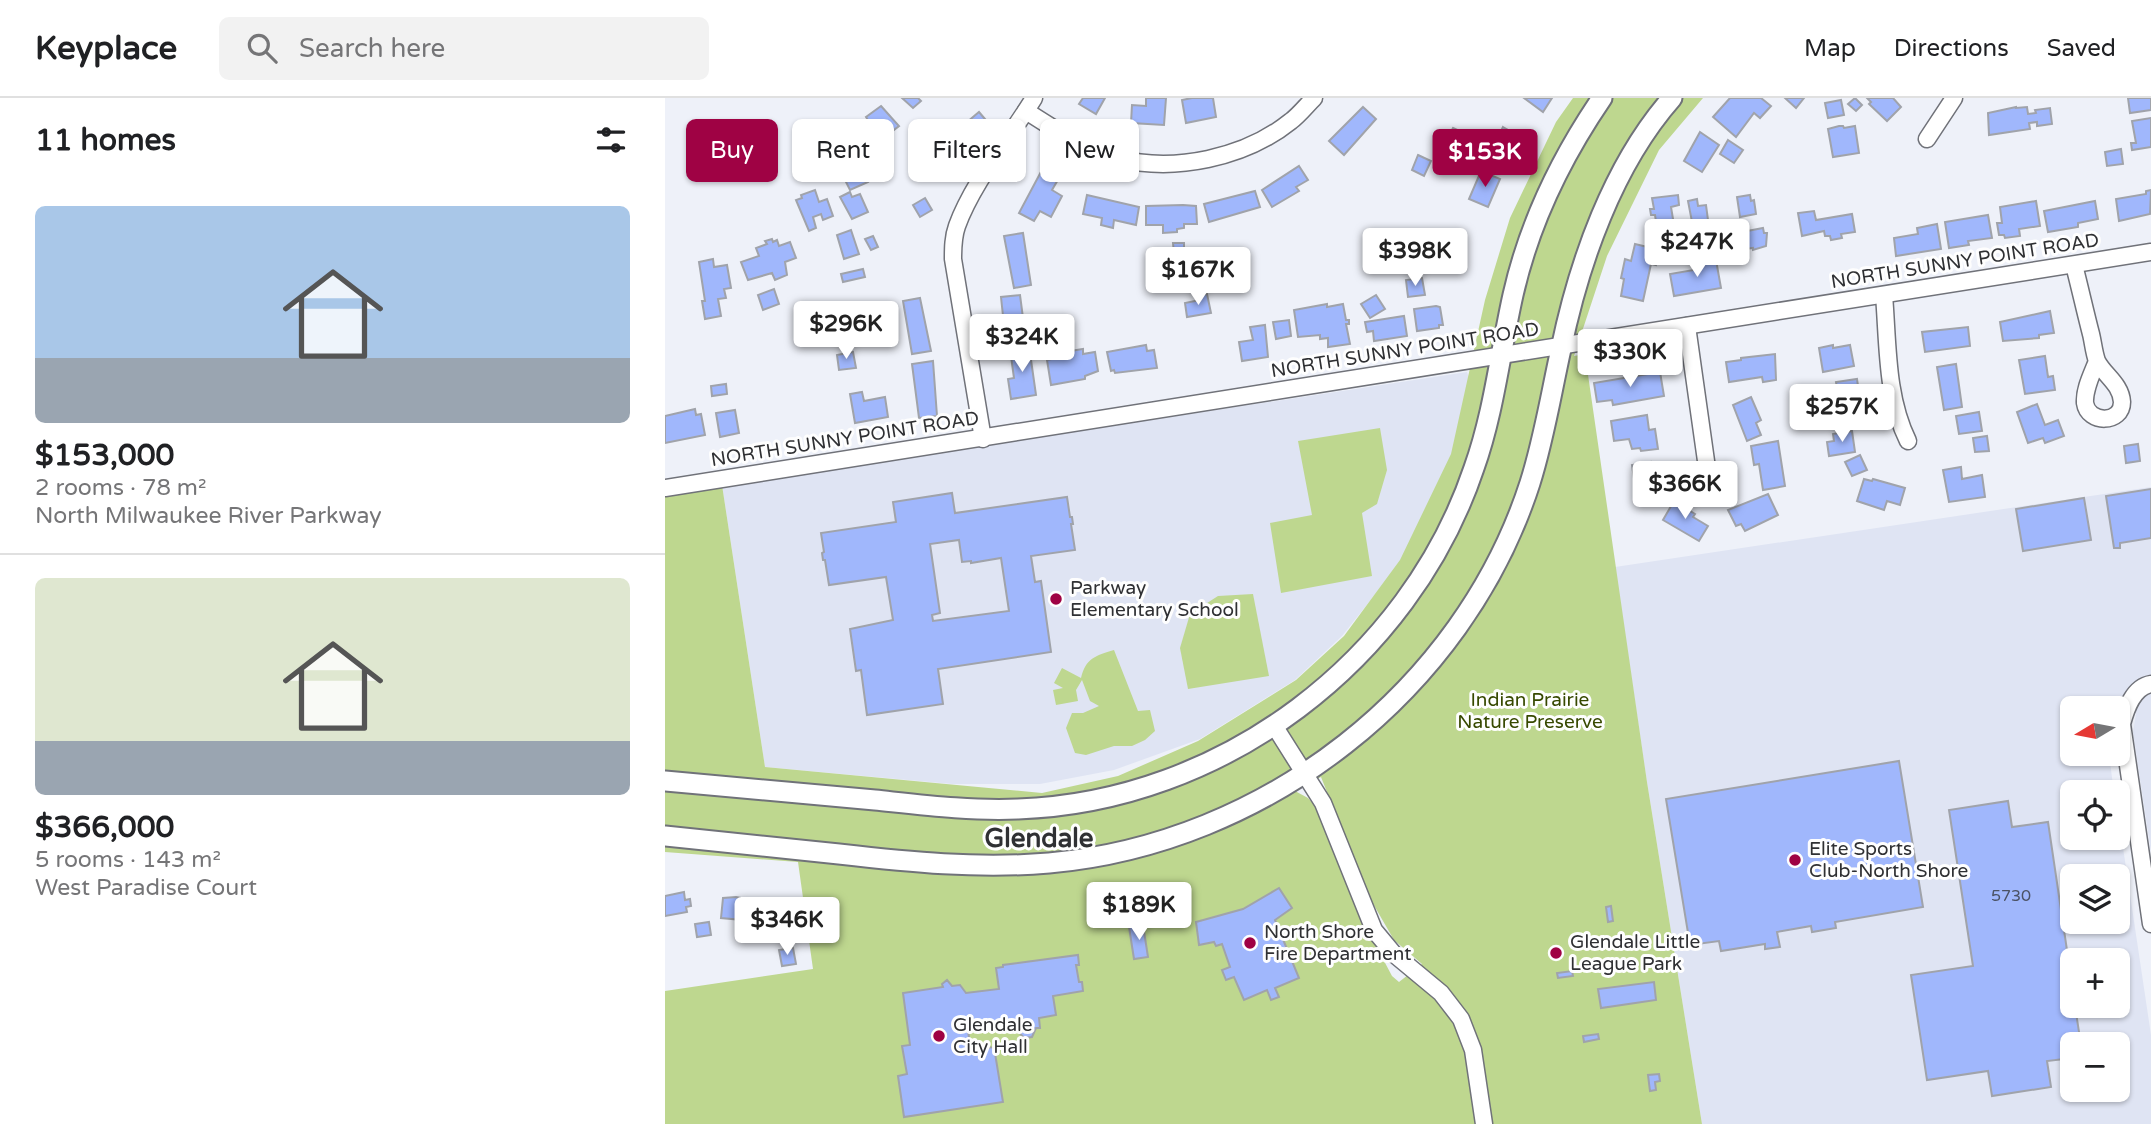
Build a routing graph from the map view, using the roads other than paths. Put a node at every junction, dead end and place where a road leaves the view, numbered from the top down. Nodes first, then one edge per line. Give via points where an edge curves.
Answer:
1 (1314, 98) edge
2 (1602, 98) edge
3 (1672, 98) edge
4 (1954, 98) edge
5 (1030, 105) edge
6 (1927, 139) dead end
7 (2151, 252) edge
8 (2074, 265) junction
9 (1884, 295) junction
10 (1688, 326) junction
11 (1561, 347) junction
12 (1501, 357) junction
13 (2097, 361) dead end
14 (983, 439) junction
15 (1907, 441) dead end
16 (1707, 468) dead end
17 (665, 488) edge
18 (2148, 685) edge
19 (1275, 727) junction
20 (1306, 774) junction
21 (665, 781) edge
22 (665, 836) edge
23 (2151, 923) edge
24 (1484, 1124) edge

1 - 5 street via 1291,121 1257,143 1216,157 1165,164 1117,158 1072,139
2 - 12 street via 1554,179 1531,234
3 - 11 street via 1658,113 1621,176 1593,237
4 - 6 street
5 - 14 street via 978,186 953,241
7 - 8 street, NORTH SUNNY POINT ROAD
8 - 9 street, NORTH SUNNY POINT ROAD
8 - 13 street
9 - 10 street, NORTH SUNNY POINT ROAD
9 - 15 street via 1894,404
10 - 11 street, NORTH SUNNY POINT ROAD
10 - 16 street
11 - 12 street, NORTH SUNNY POINT ROAD
11 - 20 street via 1529,486 1492,573 1447,642 1410,685 1370,725
12 - 14 street, NORTH SUNNY POINT ROAD
12 - 19 street via 1484,441 1452,524 1431,562 1367,648
14 - 17 street, NORTH SUNNY POINT ROAD
18 - 23 street via 2126,706 2122,724
19 - 20 street
19 - 21 street via 1147,787 1020,809 960,809
20 - 22 street via 1205,827 1101,856 1051,862 935,865
20 - 24 street via 1323,803 1374,929 1394,954 1441,993 1461,1019 1473,1050

